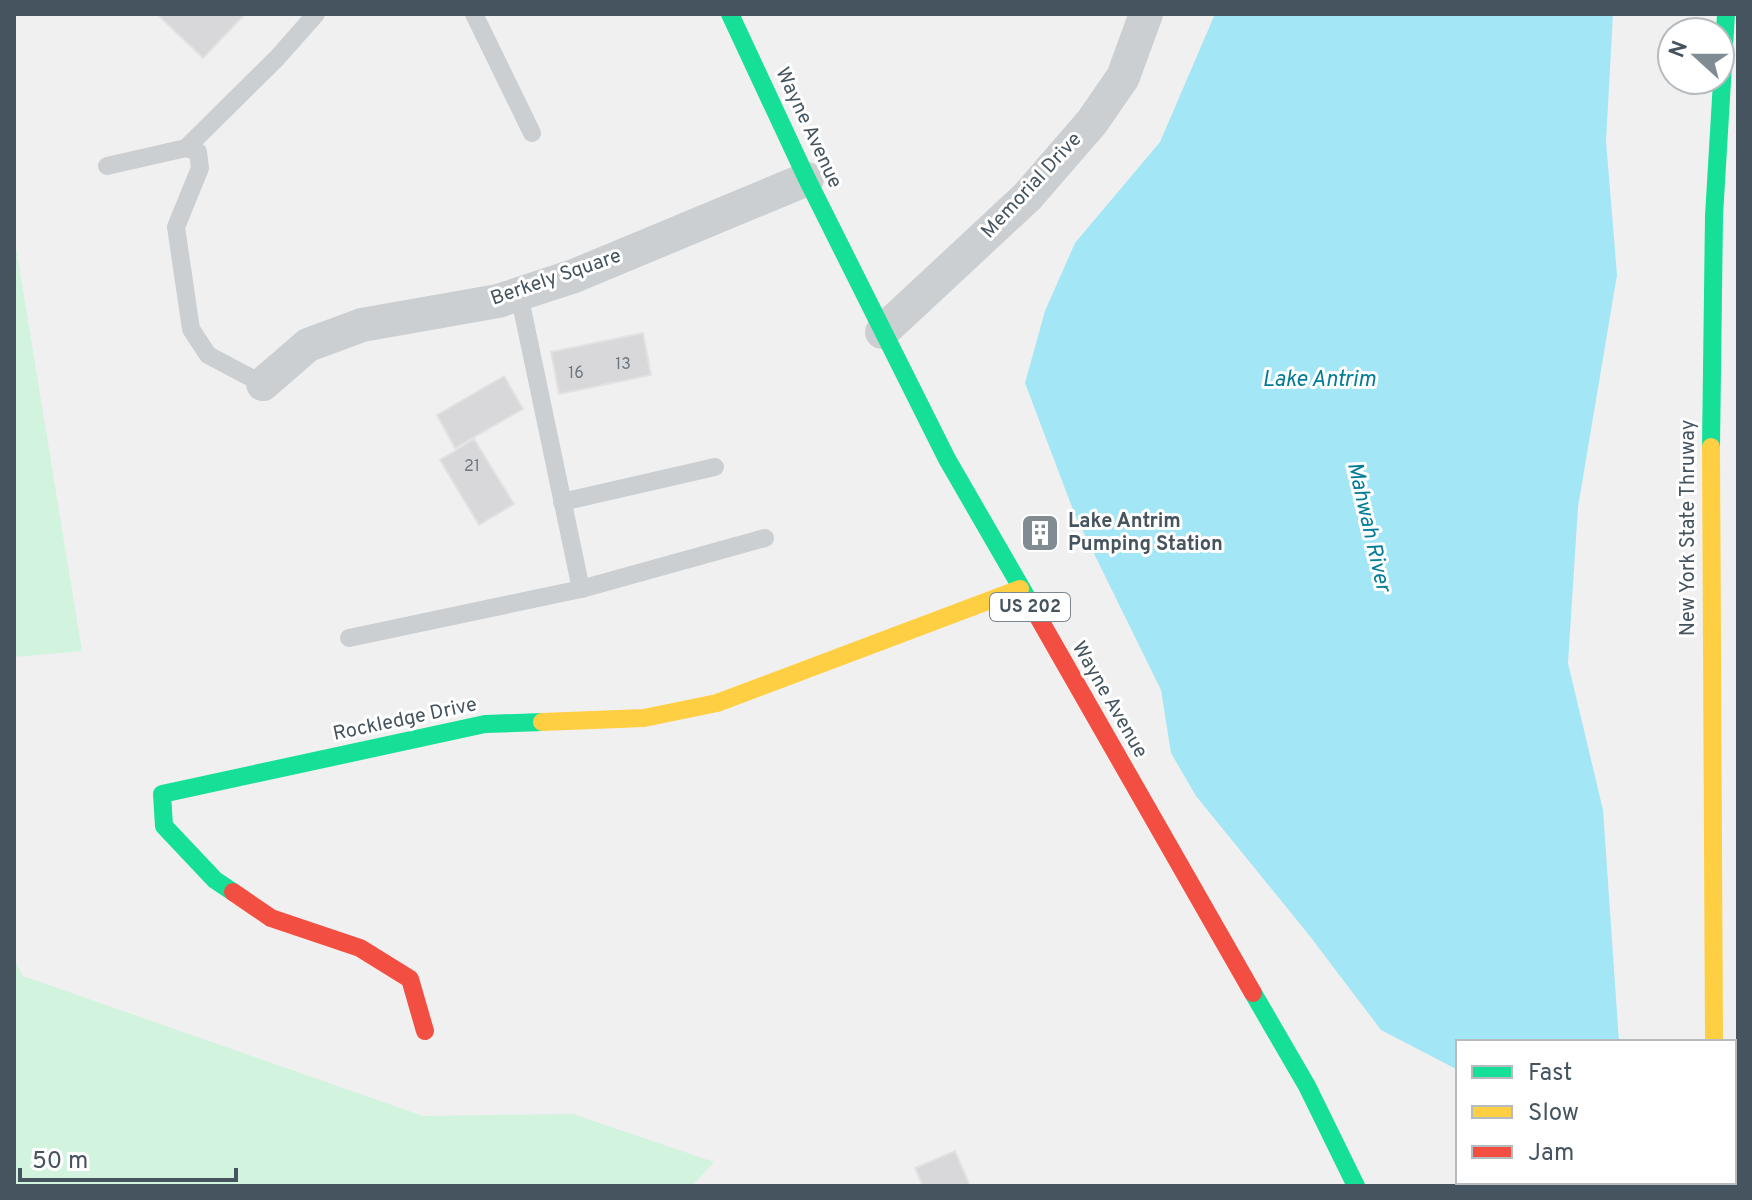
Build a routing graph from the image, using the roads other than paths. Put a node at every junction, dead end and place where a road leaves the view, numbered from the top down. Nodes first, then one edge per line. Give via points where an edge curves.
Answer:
1 (316, 14) edge
2 (474, 14) edge
3 (730, 14) edge
4 (1146, 14) edge
5 (1726, 14) edge
6 (532, 133) dead end
7 (186, 148) junction
8 (107, 166) dead end
9 (807, 179) junction
10 (519, 294) junction
11 (882, 332) junction
12 (263, 384) joint
13 (715, 467) dead end
14 (562, 502) junction
15 (765, 538) dead end
16 (581, 589) junction
17 (1020, 589) junction
18 (349, 638) dead end
19 (425, 1031) dead end
20 (1714, 1040) edge
21 (1356, 1186) edge

1 - 7 lane
2 - 6 lane
3 - 9 main road, Wayne Avenue / US 202
4 - 11 street, Memorial Drive via 1123,77 1092,122 1027,197
5 - 20 main road, New York State Thruway via 1711,364
7 - 8 lane
7 - 12 lane via 198,152 200,168 176,227 191,329 208,355
9 - 10 street, Berkely Square
9 - 11 main road, Wayne Avenue / US 202
10 - 12 street, Berkely Square via 362,325 308,345
10 - 14 lane
11 - 17 main road, Wayne Avenue / US 202
13 - 14 lane
14 - 16 lane
15 - 16 lane
16 - 18 lane
17 - 19 main road, Rockledge Drive via 717,703 644,718 485,724 162,794 164,826 215,880 271,918 360,948 410,979
17 - 21 main road, Wayne Avenue / US 202 via 1307,1086

